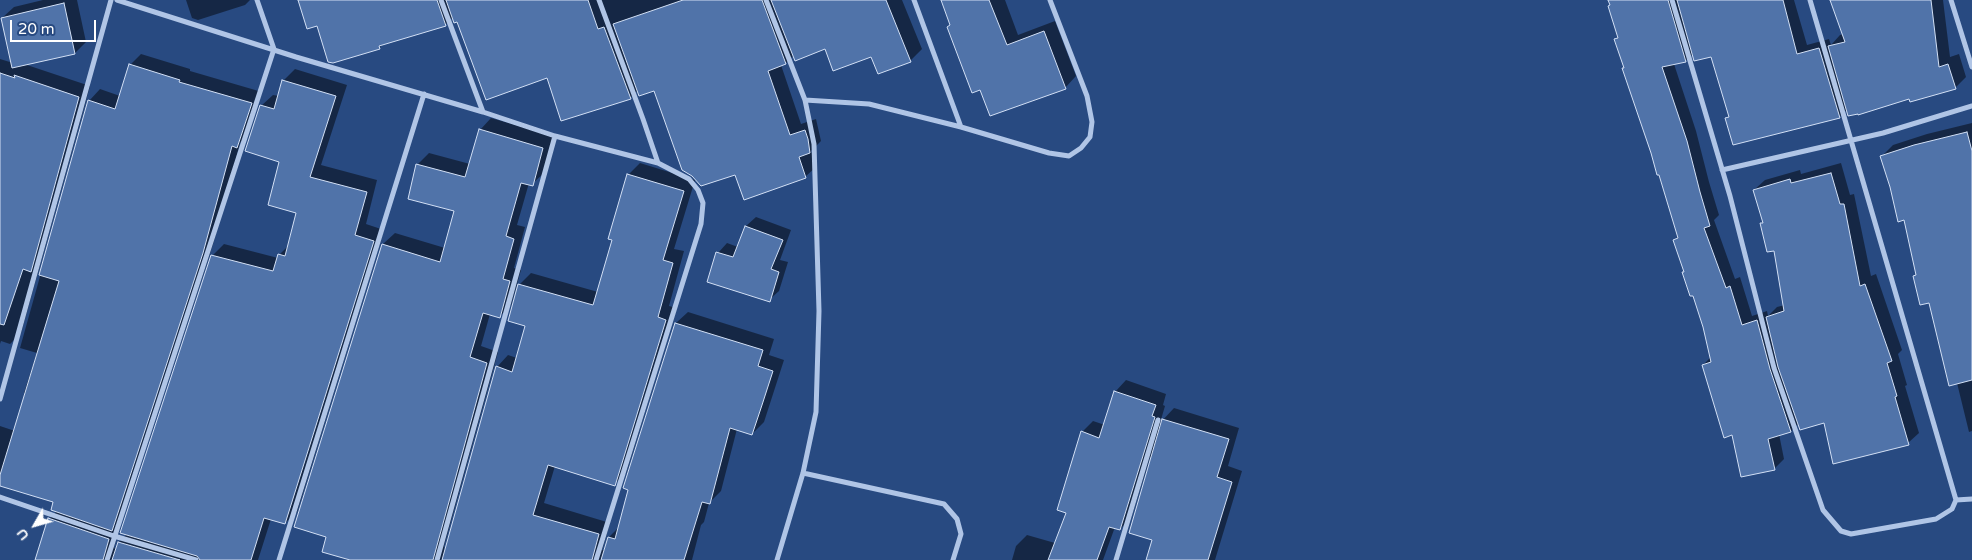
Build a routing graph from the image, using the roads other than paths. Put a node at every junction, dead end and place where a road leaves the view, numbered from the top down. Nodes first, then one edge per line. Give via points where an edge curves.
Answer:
1 (111, 0) edge
2 (117, 0) edge
3 (257, 0) edge
4 (441, 0) edge
5 (599, 0) edge
6 (766, 0) edge
7 (914, 0) edge
8 (1050, 0) edge
9 (1672, 0) edge
10 (1810, 0) edge
11 (1951, 0) edge
12 (274, 49) junction
13 (1972, 67) edge
14 (424, 94) junction
15 (805, 100) junction
16 (1972, 106) edge
17 (483, 112) junction
18 (960, 126) junction
19 (555, 136) junction
20 (1850, 141) junction
21 (658, 163) junction
22 (1722, 170) junction
23 (0, 399) edge
24 (1158, 420) dead end
25 (803, 473) junction
26 (0, 497) edge
27 (1972, 499) edge
28 (1956, 500) junction
29 (114, 536) junction
30 (107, 560) edge
31 (196, 560) edge
32 (279, 560) edge
33 (437, 560) edge
34 (596, 560) edge
35 (777, 560) edge
36 (953, 560) edge
37 (1116, 560) edge

1 - 23 street
2 - 12 street
3 - 12 street
4 - 17 street
5 - 21 street
6 - 15 street
7 - 18 street
8 - 18 street via 1087,96 1092,122 1090,137 1069,156
9 - 22 street
10 - 20 street
11 - 13 street
12 - 14 street
12 - 29 street
14 - 17 street
14 - 32 street
15 - 18 street via 869,104
15 - 25 street via 814,144 820,311 816,412
16 - 20 street
17 - 19 street
19 - 21 street
19 - 33 street
20 - 22 street
20 - 28 street
21 - 34 street via 690,179 698,190 703,203 701,224
22 - 28 street via 1774,368 1823,510 1841,531 1851,534 1936,519 1952,509
24 - 37 street
25 - 35 street
25 - 36 street via 944,504 957,519 961,534
26 - 29 street
27 - 28 street
29 - 30 street
29 - 31 street

